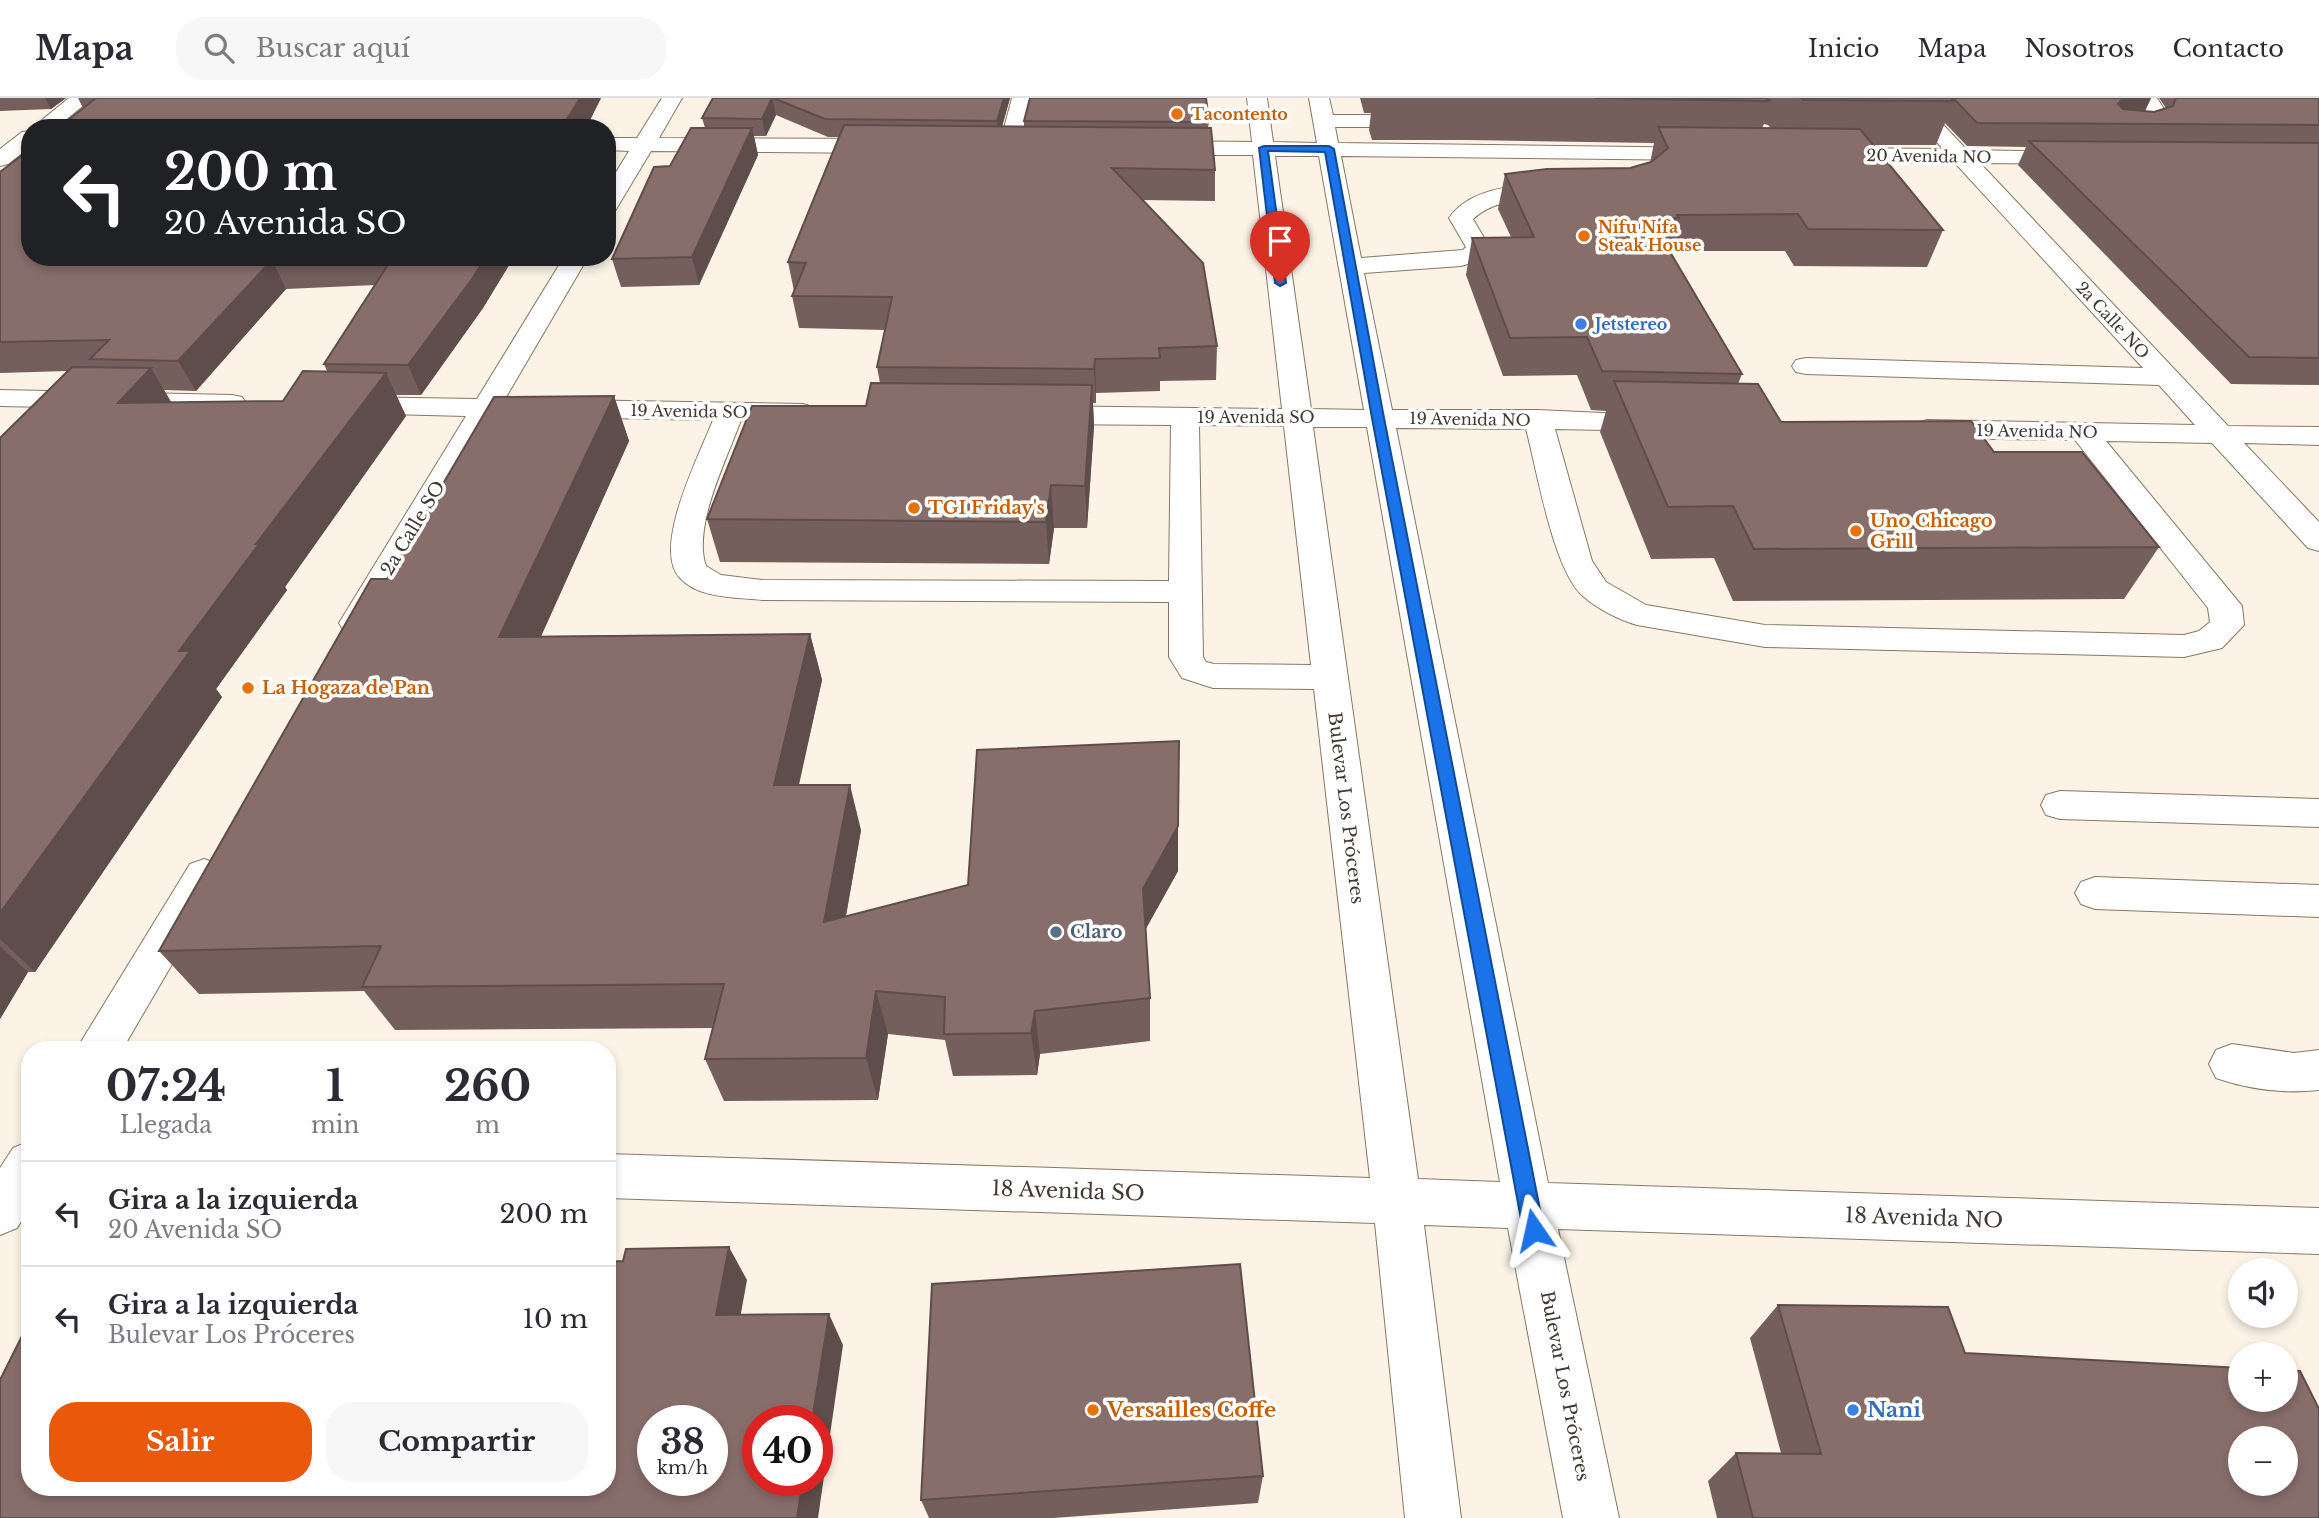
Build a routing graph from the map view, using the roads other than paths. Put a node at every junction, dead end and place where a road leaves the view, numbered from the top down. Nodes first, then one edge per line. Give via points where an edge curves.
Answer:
1 (82, 98) edge
2 (672, 98) edge
3 (1022, 98) edge
4 (1258, 98) edge
5 (1908, 98) edge
6 (2147, 98) edge
7 (54, 119) edge
8 (1448, 121) dead end
9 (1324, 123) edge
10 (2120, 127) edge
11 (21, 137) edge
12 (0, 139) edge
13 (21, 144) edge
14 (616, 144) edge
15 (645, 144) junction
16 (915, 146) edge
17 (983, 146) edge
18 (1010, 146) junction
19 (1037, 147) edge
20 (1810, 147) edge
21 (1144, 148) edge
22 (1264, 148) junction
23 (1728, 153) edge
24 (1960, 156) junction
25 (2102, 157) edge
26 (0, 159) edge
27 (616, 191) edge
28 (1581, 195) edge
29 (1350, 265) junction
30 (571, 266) edge
31 (1806, 366) dead end
32 (2166, 377) junction
33 (0, 398) edge
34 (92, 400) junction
35 (255, 403) edge
36 (323, 405) edge
37 (486, 408) junction
38 (730, 412) junction
39 (826, 413) edge
40 (1020, 415) edge
41 (1185, 416) junction
42 (1297, 417) junction
43 (1378, 418) junction
44 (1538, 419) junction
45 (1678, 423) edge
46 (1902, 428) edge
47 (64, 429) edge
48 (2083, 432) junction
49 (2220, 435) junction
50 (2319, 436) edge
51 (2319, 541) edge
52 (1185, 592) junction
53 (342, 646) edge
54 (1329, 677) junction
55 (2060, 805) dead end
56 (2319, 813) edge
57 (220, 848) edge
58 (2095, 893) dead end
59 (2319, 901) edge
60 (103, 1041) edge
61 (2232, 1064) dead end
62 (2319, 1070) edge
63 (0, 1156) edge
64 (21, 1157) edge
65 (616, 1176) edge
66 (21, 1178) edge
67 (1397, 1202) junction
68 (1528, 1204) junction
69 (0, 1213) edge
70 (2319, 1231) edge
71 (1433, 1518) edge
72 (1591, 1518) edge

1 - 7 street
2 - 15 street
3 - 18 street
4 - 22 street, Bulevar Los Próceres
5 - 24 street, 2a Calle NO
6 - 10 street via 2156,112 2153,123
8 - 9 street
9 - 22 street
9 - 23 street via 1636,163
9 - 29 street, Bulevar Los Próceres
11 - 12 street
13 - 26 street
14 - 15 street
15 - 16 street
15 - 27 street
17 - 18 street
18 - 19 street
20 - 24 street, 20 Avenida NO
21 - 22 street
22 - 42 street, Bulevar Los Próceres
24 - 25 street, 20 Avenida NO
24 - 32 street, 2a Calle NO
28 - 29 street via 1513,195 1480,201 1461,218 1478,248 1461,259
29 - 43 street, Bulevar Los Próceres
30 - 37 street, 2a Calle SO
31 - 32 street
32 - 49 street, 2a Calle NO
33 - 34 street
34 - 35 street
34 - 47 street
36 - 37 street, 19 Avenida SO
37 - 38 street, 19 Avenida SO
37 - 53 street, 2a Calle SO
38 - 39 street, 19 Avenida SO
38 - 52 street via 691,516 685,552 692,572 713,584 762,590
40 - 41 street, 19 Avenida SO
41 - 42 street, 19 Avenida SO
41 - 52 street
42 - 43 street, 19 Avenida SO
42 - 54 street, Bulevar Los Próceres
43 - 44 street, 19 Avenida NO
43 - 68 street, Bulevar Los Próceres
44 - 45 street, 19 Avenida NO
44 - 48 street via 1576,561 1594,589 1637,614 1765,636 2184,646 2210,640 2227,625 2225,606
46 - 48 street, 19 Avenida NO
48 - 49 street, 19 Avenida NO
49 - 50 street, 19 Avenida NO
49 - 51 street, 2a Calle NO
52 - 54 street via 1186,657 1194,670 1213,676
54 - 67 street, Bulevar Los Próceres
55 - 56 street
57 - 60 street
58 - 59 street
61 - 62 street via 2294,1073
63 - 64 street
65 - 67 street, 18 Avenida SO
66 - 69 street
67 - 68 street, 18 Avenida SO
67 - 71 street, Bulevar Los Próceres
68 - 70 street, 18 Avenida NO
68 - 72 street, Bulevar Los Próceres

